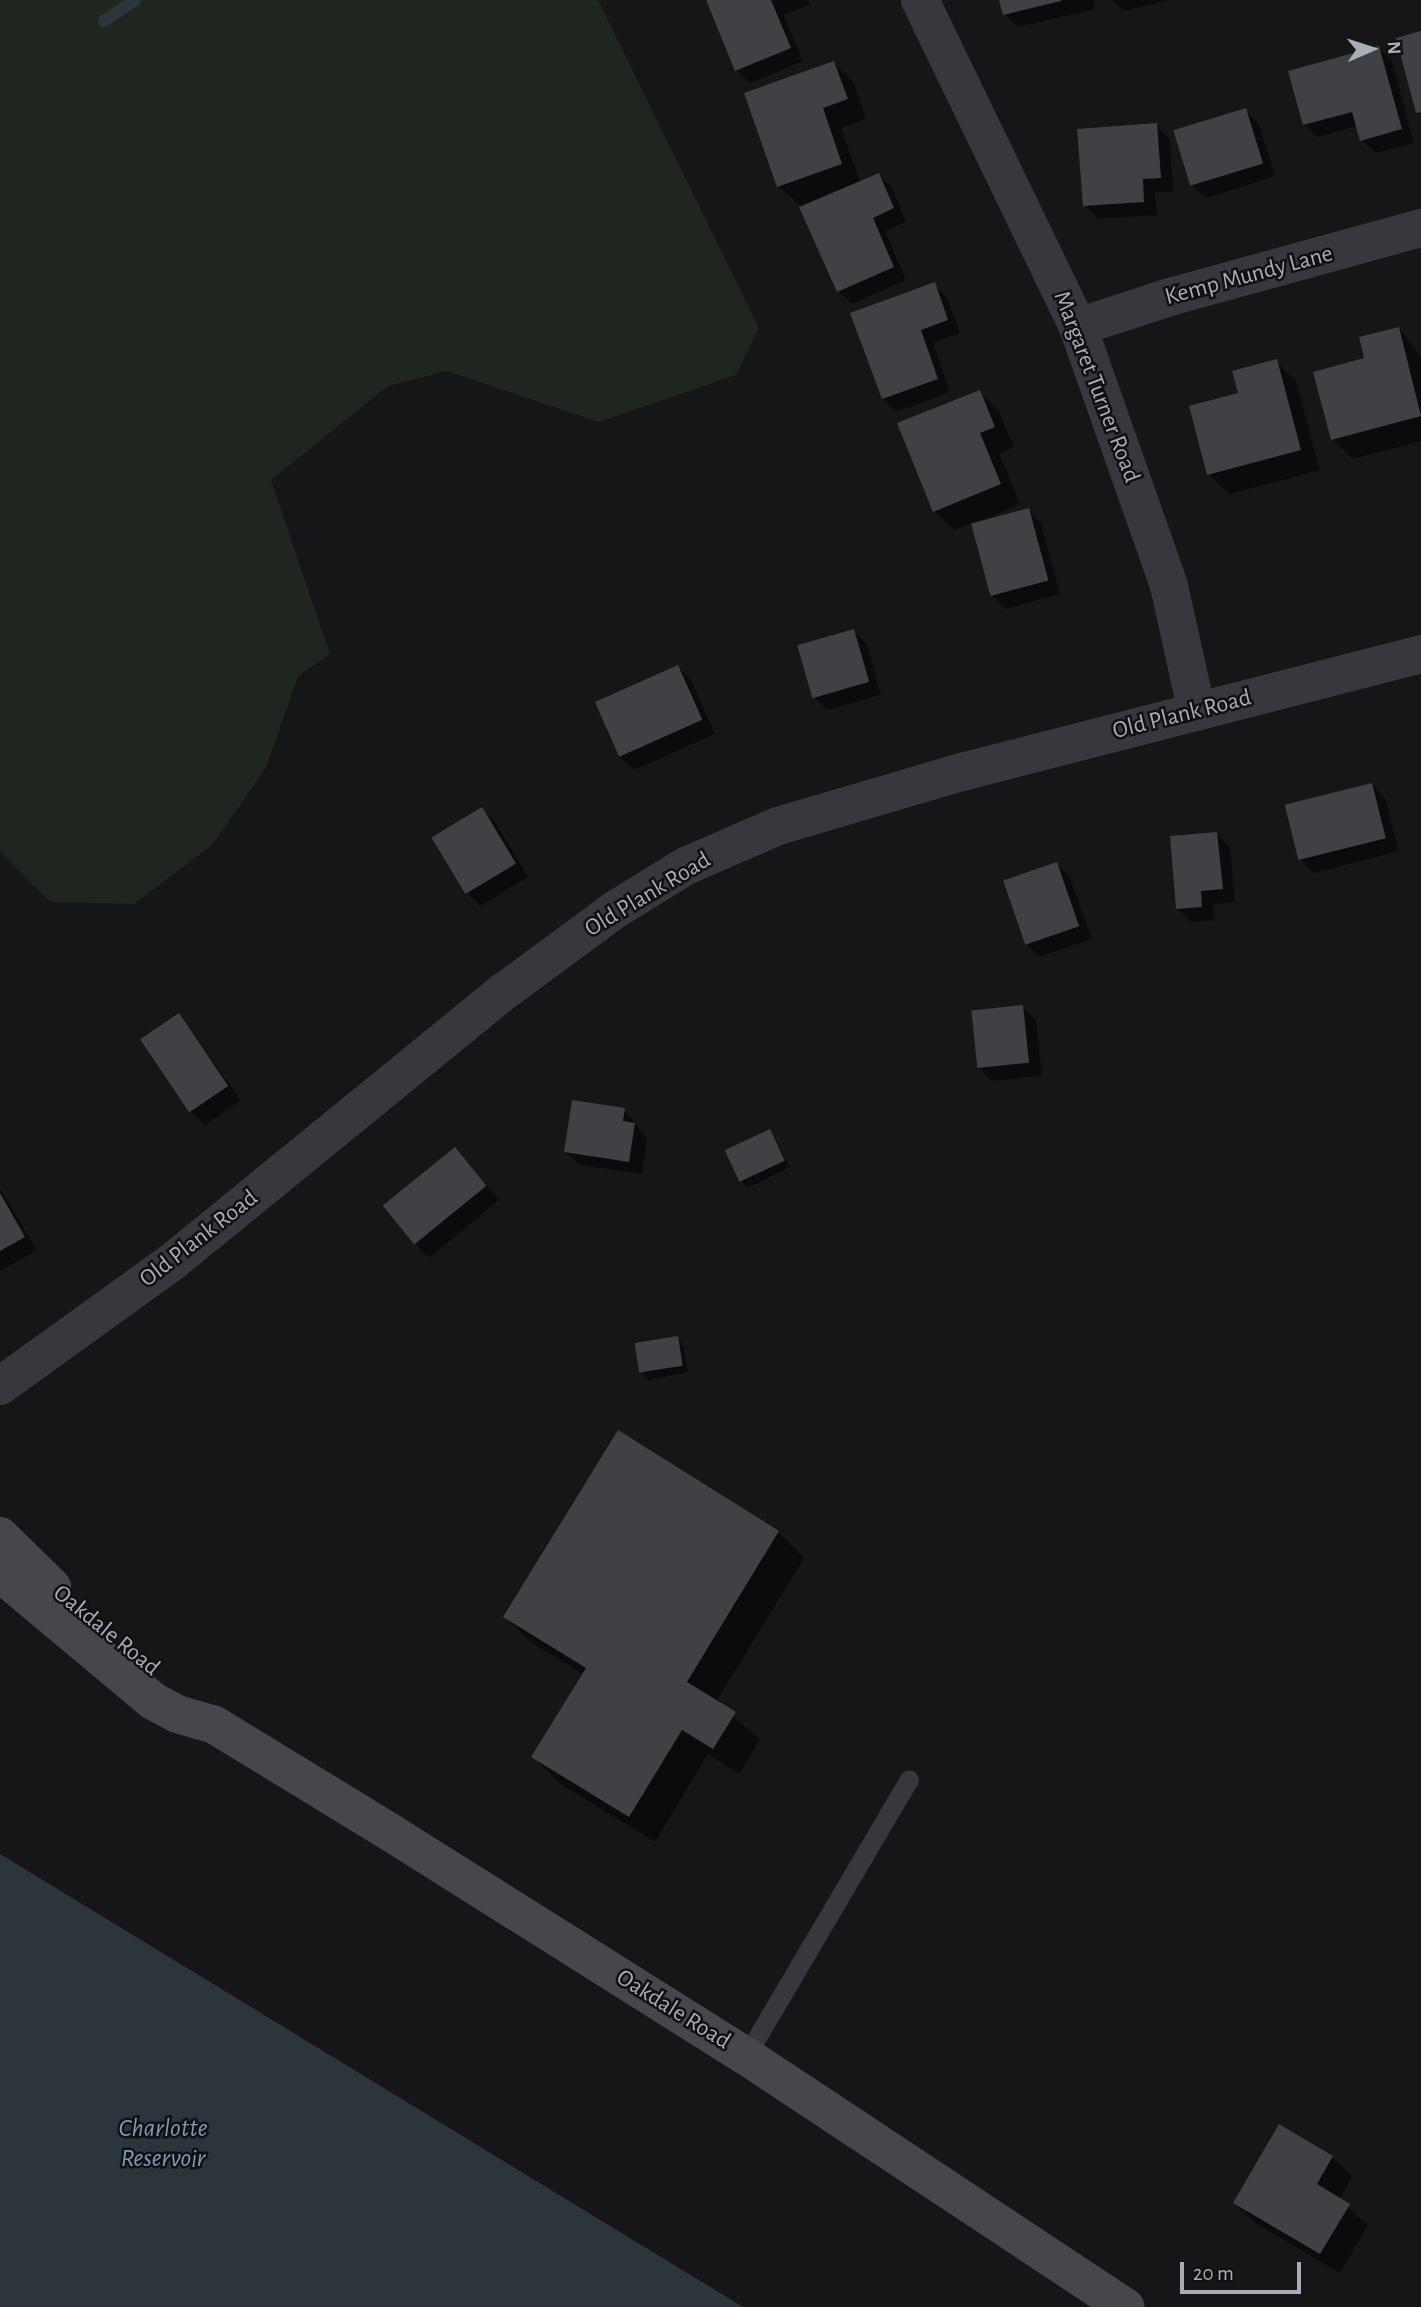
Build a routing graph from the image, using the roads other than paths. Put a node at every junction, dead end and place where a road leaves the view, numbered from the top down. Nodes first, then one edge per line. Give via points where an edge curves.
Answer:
1 (920, 0) edge
2 (1421, 228) edge
3 (1078, 327) junction
4 (1421, 653) edge
5 (1197, 712) junction
6 (0, 1386) edge
7 (0, 1536) edge
8 (0, 1573) edge
9 (213, 1724) junction
10 (909, 1779) dead end
11 (746, 2056) junction
12 (1125, 2307) edge

1 - 3 street, Margaret Turner Road
2 - 3 street, Kemp Mundy Lane
3 - 5 street, Margaret Turner Road via 1169,586
4 - 5 street, Old Plank Road
5 - 6 street, Old Plank Road via 962,772 791,822 686,866 615,909 506,990 172,1262
7 - 9 main road, Oakdale Road via 116,1643 188,1695
8 - 9 main road, Oakdale Road via 153,1701 177,1714
9 - 11 main road, Oakdale Road
10 - 11 lane
11 - 12 main road, Oakdale Road

